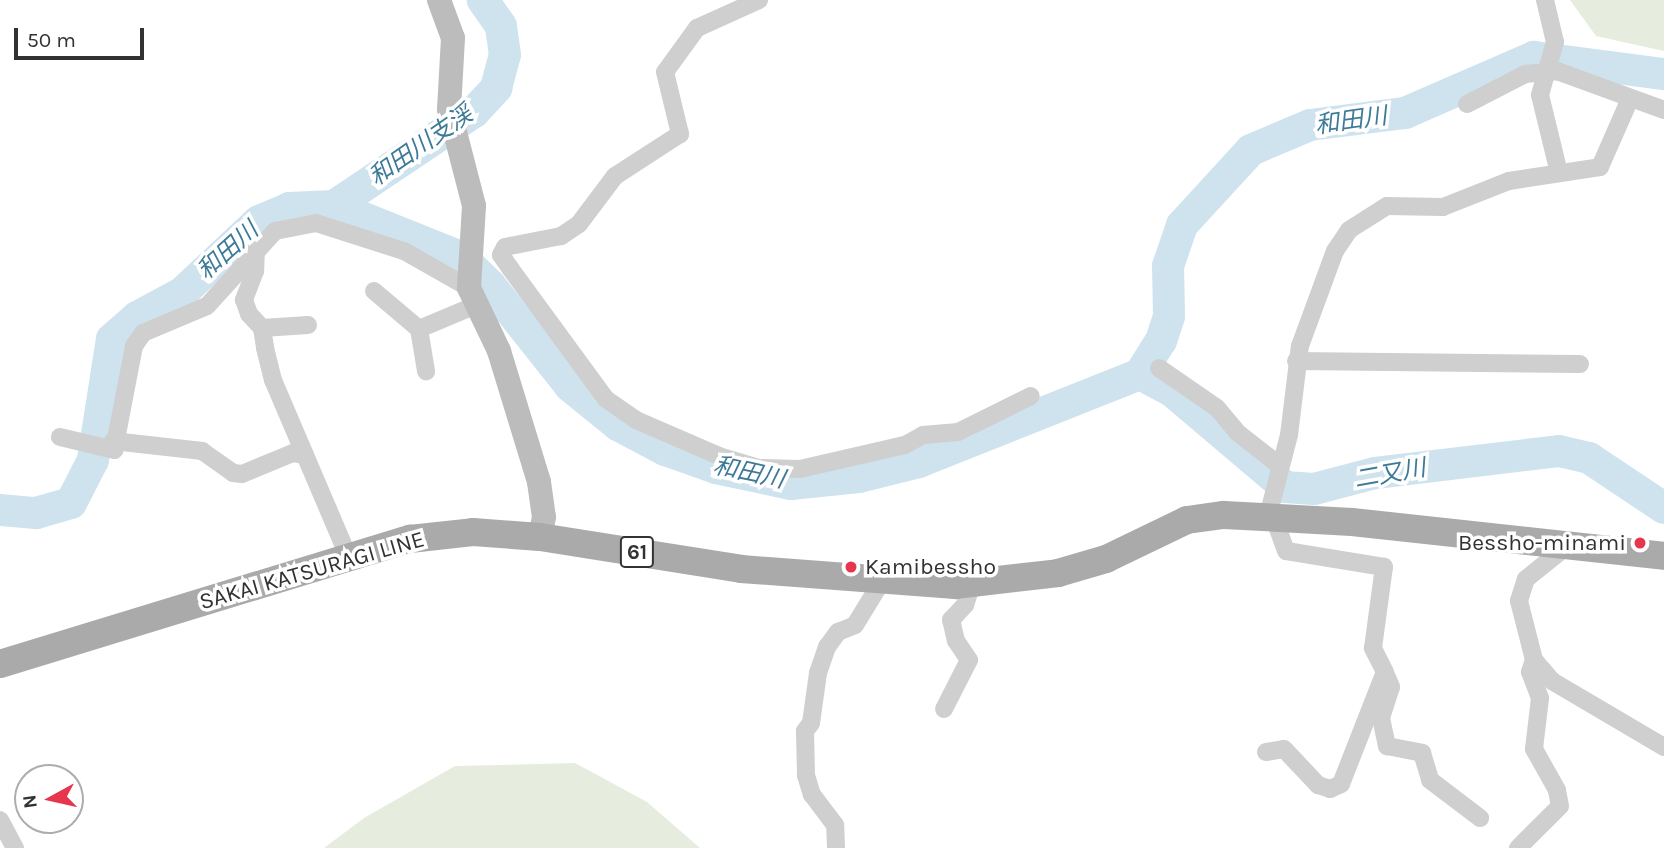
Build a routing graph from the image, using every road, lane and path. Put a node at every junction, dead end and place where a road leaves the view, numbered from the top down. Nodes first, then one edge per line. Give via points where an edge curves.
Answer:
1 (439, 0) edge
2 (759, 0) edge
3 (1545, 0) edge
4 (1546, 71) junction
5 (1629, 101) junction
6 (1467, 104) dead end
7 (1664, 110) edge
8 (1559, 173) junction
9 (474, 236) junction
10 (256, 247) junction
11 (501, 255) junction
12 (471, 290) junction
13 (374, 291) dead end
14 (308, 325) dead end
15 (262, 328) junction
16 (419, 329) junction
17 (1296, 361) junction
18 (1580, 364) dead end
19 (1159, 368) dead end
20 (426, 371) dead end
21 (1031, 396) dead end
22 (60, 437) dead end
23 (113, 441) junction
24 (305, 455) junction
25 (1279, 465) junction
26 (1270, 516) junction
27 (540, 537) junction
28 (1570, 544) junction
29 (1664, 556) edge
30 (349, 558) junction
31 (883, 581) junction
32 (972, 583) junction
33 (1534, 660) junction
34 (0, 664) edge
35 (1384, 672) junction
36 (944, 709) dead end
37 (1664, 747) edge
38 (1266, 752) dead end
39 (1480, 818) dead end
40 (0, 820) edge
41 (15, 848) edge
42 (836, 848) edge
43 (1518, 848) edge

1 - 9 street via 453,37 449,108 472,183
2 - 11 street via 697,28 665,72 680,134 615,176 579,224 561,236 505,247
3 - 4 street via 1555,41
4 - 5 street via 1557,71
4 - 6 street via 1525,74
4 - 8 street via 1541,108 1554,141
5 - 7 street
5 - 8 street via 1600,167
8 - 17 street via 1499,184 1452,205 1387,206 1367,215 1335,251
9 - 11 street
9 - 12 street
10 - 12 street via 275,231 316,223 404,251
10 - 15 street via 255,271 244,300 248,314
10 - 23 street via 207,306 143,333 134,346
11 - 21 street via 606,399 636,420 759,468 800,469 905,445 923,435 958,432
12 - 16 street
12 - 27 street via 499,351 539,482 544,517
13 - 16 street
14 - 15 street
15 - 24 street via 273,380
16 - 20 street
17 - 18 street
17 - 25 street via 1289,435
19 - 25 street via 1217,408 1237,433
22 - 23 street via 114,450
23 - 24 street via 202,451 233,473 242,474 293,453
24 - 30 street
25 - 26 street
26 - 28 main road, SAKAI KATSURAGI LINE / 61
26 - 32 main road, SAKAI KATSURAGI LINE / 61 via 1187,520 1106,559 1058,573
26 - 35 street via 1286,551 1384,567 1373,648
27 - 30 main road, SAKAI KATSURAGI LINE / 61 via 473,532 410,539
27 - 31 main road, SAKAI KATSURAGI LINE / 61 via 741,569
28 - 29 main road, SAKAI KATSURAGI LINE / 61
28 - 33 street via 1526,579 1519,601
30 - 34 main road, SAKAI KATSURAGI LINE / 61
31 - 32 main road, SAKAI KATSURAGI LINE / 61
31 - 42 street via 855,625 838,632 827,647 811,723 805,731 806,775 812,795 835,825
32 - 36 street via 965,605 951,620 956,641 969,660
33 - 37 street via 1552,681
33 - 43 street via 1530,672 1540,698 1534,749 1557,790 1560,806
35 - 38 street via 1341,784 1330,789 1318,785 1284,749
35 - 39 street via 1391,687 1381,718 1387,746 1422,753 1430,780
40 - 41 street

